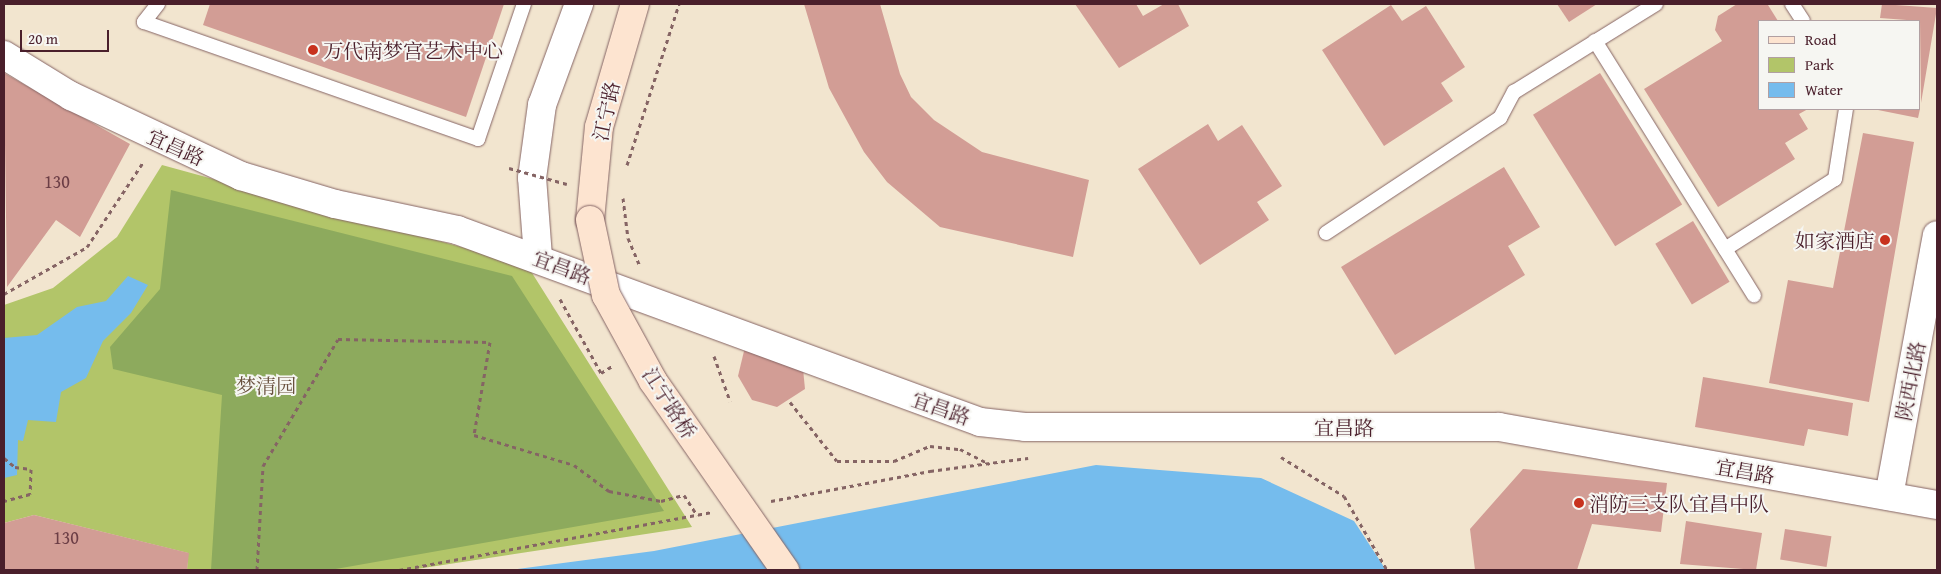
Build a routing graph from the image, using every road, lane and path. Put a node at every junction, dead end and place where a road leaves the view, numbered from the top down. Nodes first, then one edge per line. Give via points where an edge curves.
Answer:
1 (158, 4) edge
2 (524, 4) edge
3 (579, 4) edge
4 (635, 4) edge
5 (679, 4) edge
6 (1656, 4) edge
7 (1792, 4) edge
8 (1802, 20) edge
9 (1595, 41) junction
10 (4, 55) edge
11 (1846, 110) edge
12 (158, 140) junction
13 (508, 168) dead end
14 (624, 171) dead end
15 (567, 184) dead end
16 (622, 190) dead end
17 (590, 220) joint
18 (1326, 233) dead end
19 (1937, 235) edge
20 (1725, 249) junction
21 (538, 257) junction
22 (4, 294) edge
23 (1754, 295) dead end
24 (655, 301) junction
25 (571, 320) dead end
26 (720, 350) dead end
27 (613, 366) dead end
28 (730, 401) dead end
29 (790, 402) dead end
30 (1277, 454) dead end
31 (1039, 456) dead end
32 (4, 458) edge
33 (990, 464) junction
34 (1889, 496) junction
35 (4, 501) edge
36 (765, 502) dead end
37 (1937, 505) edge
38 (717, 511) dead end
39 (697, 515) junction
40 (257, 570) edge
41 (399, 570) edge
42 (785, 570) edge
43 (1387, 570) edge

1 - 2 lane via 144,22 478,139
3 - 21 street via 542,105 532,178
4 - 17 main road, 江宁路 via 599,127
5 - 14 path
6 - 9 lane
7 - 8 lane
9 - 18 lane via 1514,92 1500,118
9 - 20 lane
10 - 12 street, 宜昌路
11 - 20 lane via 1835,179
12 - 21 street, 宜昌路 via 241,176 335,204 456,230
12 - 22 path via 87,247
13 - 15 path, bridge
16 - 24 path via 628,238
17 - 42 main road, 江宁路桥, bridge via 606,295 653,382
19 - 34 street, 陕西北路
20 - 23 lane
21 - 24 street, 宜昌路
24 - 34 street, 宜昌路 via 980,422 1025,427 1499,427
25 - 27 path via 601,373
26 - 28 path via 712,349
29 - 33 path via 837,462 894,461 930,446 960,449
30 - 43 path via 1344,496
31 - 33 path
32 - 35 path via 16,467 31,469 30,494
33 - 36 path
34 - 37 street, 宜昌路
38 - 39 path
39 - 40 path via 684,495 661,501 609,491 574,465 474,435 490,342 338,339 263,466
39 - 41 path

